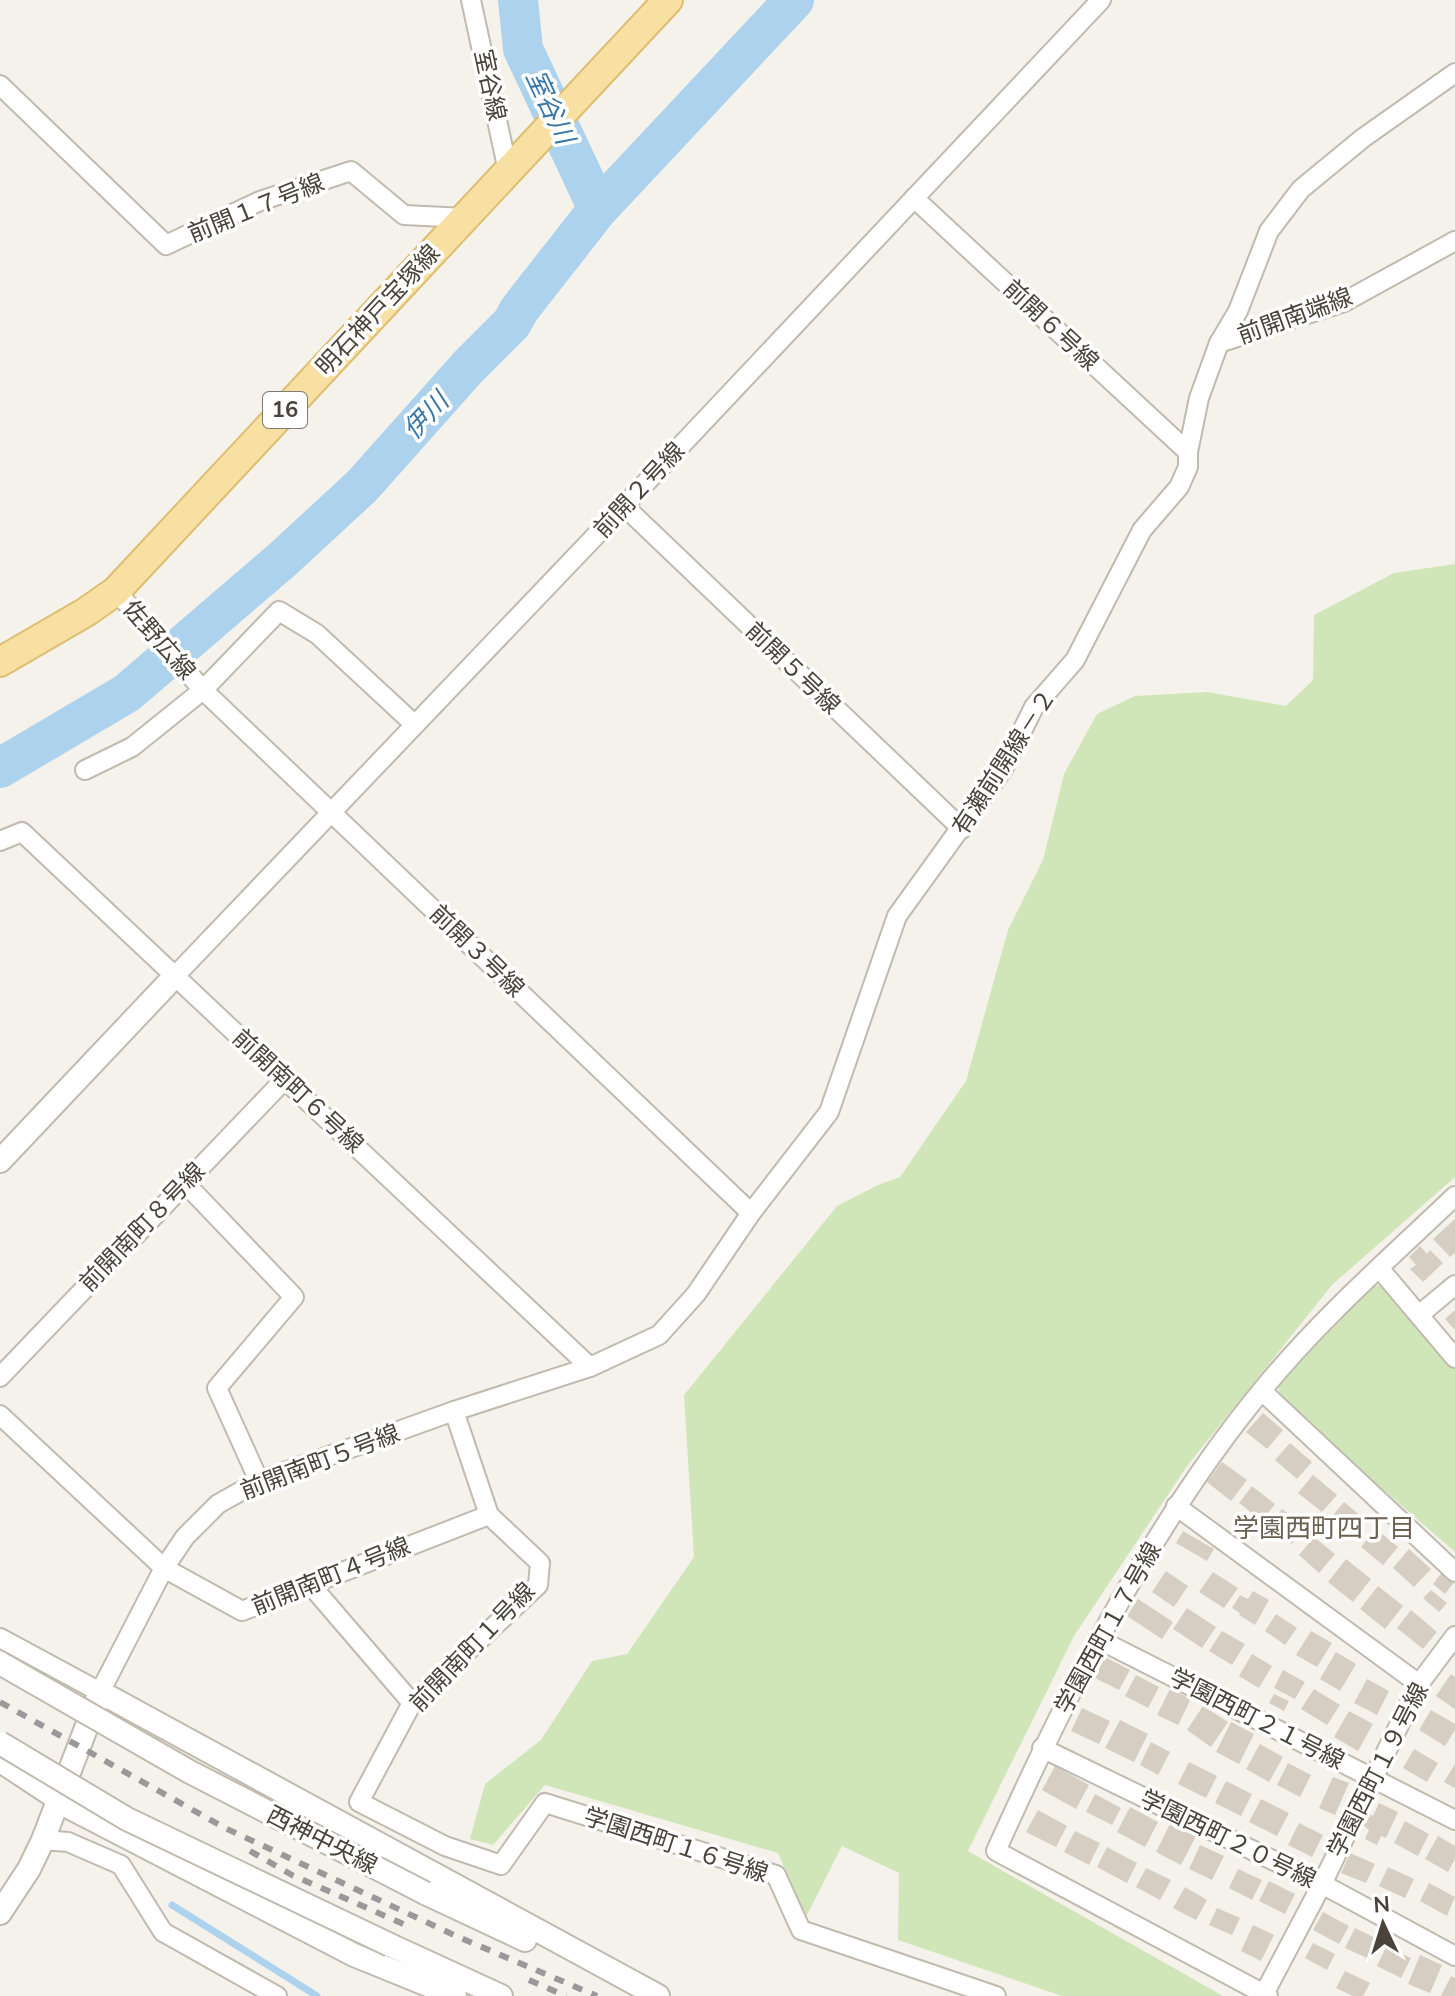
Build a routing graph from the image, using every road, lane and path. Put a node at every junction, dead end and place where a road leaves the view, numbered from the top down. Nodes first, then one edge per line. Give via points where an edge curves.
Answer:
1 (471, 0) edge
2 (668, 0) edge
3 (1101, 0) edge
4 (1455, 73) edge
5 (0, 85) edge
6 (508, 171) junction
7 (914, 198) junction
8 (465, 218) junction
9 (1455, 241) edge
10 (1219, 343) junction
11 (1188, 452) junction
12 (624, 506) junction
13 (123, 599) junction
14 (0, 662) edge
15 (203, 690) junction
16 (414, 724) junction
17 (85, 770) dead end
18 (330, 811) junction
19 (962, 829) junction
20 (0, 841) edge
21 (174, 977) junction
22 (285, 1079) junction
23 (0, 1161) edge
24 (184, 1182) junction
25 (1455, 1196) edge
26 (751, 1213) junction
27 (1379, 1268) junction
28 (1455, 1285) edge
29 (1419, 1315) junction
30 (1455, 1358) edge
31 (590, 1367) junction
32 (0, 1377) edge
33 (1262, 1391) junction
34 (454, 1411) junction
35 (0, 1415) edge
36 (259, 1481) junction
37 (1176, 1506) junction
38 (489, 1515) junction
39 (164, 1568) junction
40 (1455, 1572) edge
41 (309, 1583) junction
42 (1455, 1636) edge
43 (0, 1638) edge
44 (1100, 1640) junction
45 (0, 1663) edge
46 (1419, 1684) junction
47 (100, 1692) junction
48 (412, 1703) junction
49 (0, 1743) edge
50 (1042, 1748) junction
51 (0, 1763) edge
52 (1372, 1777) junction
53 (59, 1802) junction
54 (1455, 1820) edge
55 (43, 1840) junction
56 (445, 1846) joint
57 (1322, 1884) junction
58 (0, 1913) edge
59 (1455, 1956) edge
60 (1266, 1995) edge
61 (277, 1996) edge
62 (455, 1996) edge
63 (501, 1996) edge
64 (656, 1996) edge
65 (996, 1996) edge

1 - 6 street, 室谷線
2 - 6 main road, 明石神戸宝塚線 / 16
3 - 7 street, 前開２号線
4 - 10 street, 有瀬前開線－２ via 1301,189 1269,231 1238,311
5 - 8 street, 前開１７号線 via 166,245 260,201 351,171 404,215
6 - 8 main road, 明石神戸宝塚線 / 16
7 - 11 street, 前開６号線
7 - 12 street, 前開２号線
8 - 13 main road, 明石神戸宝塚線 / 16
9 - 10 street, 前開南端線 via 1344,302
10 - 11 street, 有瀬前開線－２ via 1199,398
11 - 19 street, 有瀬前開線－２ via 1179,487 1142,530 1075,660 1034,707 1003,769
12 - 16 street, 前開２号線
12 - 19 street, 前開５号線
13 - 14 main road, 明石神戸宝塚線 / 16 via 86,612
13 - 15 street, 佐野広線
15 - 16 street via 279,611 317,634
15 - 17 street, 佐野広線 via 132,747
15 - 18 street, 前開３号線
16 - 18 street, 前開２号線
18 - 21 street, 前開２号線
18 - 26 street, 前開３号線
19 - 26 street, 有瀬前開線－２ via 897,916 829,1112
20 - 21 street, 前開南町６号線 via 22,832
21 - 22 street, 前開南町６号線
21 - 23 street
22 - 24 street, 前開南町８号線
22 - 31 street, 前開南町６号線
24 - 32 street, 前開南町８号線
24 - 36 street via 294,1297 217,1388
25 - 27 street, 学園西町１７号線
26 - 31 street, 有瀬前開線－２ via 696,1294 659,1335
27 - 29 street
27 - 33 street, 学園西町１７号線 via 1331,1312
28 - 29 street
29 - 30 street
31 - 34 street, 前開南町５号線
33 - 37 street, 学園西町１７号線
33 - 40 street
34 - 36 street, 前開南町５号線
34 - 38 street, 前開南町１号線
35 - 39 street, 前開南町４号線
36 - 39 street, 前開南町５号線 via 218,1504
37 - 44 street, 学園西町１７号線
37 - 46 street
38 - 41 street, 前開南町４号線
38 - 48 street, 前開南町１号線 via 540,1563 538,1585
39 - 41 street, 前開南町４号線 via 242,1611
39 - 47 street, 前開南町５号線
41 - 48 street
42 - 46 street, 学園西町１９号線
43 - 47 street
44 - 50 street, 学園西町１７号線
44 - 52 street, 学園西町２１号線
45 - 64 street, 西神中央線, bridge via 190,1772 425,1893
46 - 52 street, 学園西町１９号線
47 - 53 street
47 - 64 street
48 - 56 street, 前開南町１号線 via 359,1802
49 - 63 street, bridge via 127,1819
50 - 57 street, 学園西町２０号線
50 - 60 street, 学園西町１７号線 via 996,1851
51 - 53 street
52 - 54 street, 学園西町２１号線
52 - 57 street, 学園西町１９号線
53 - 55 street
53 - 62 street via 354,1955
55 - 58 street
55 - 61 street via 68,1842 121,1865 163,1932
56 - 65 street, 学園西町１６号線 via 501,1865 545,1803 776,1875 801,1930
57 - 59 street, 学園西町２０号線
57 - 60 street, 学園西町１９号線

